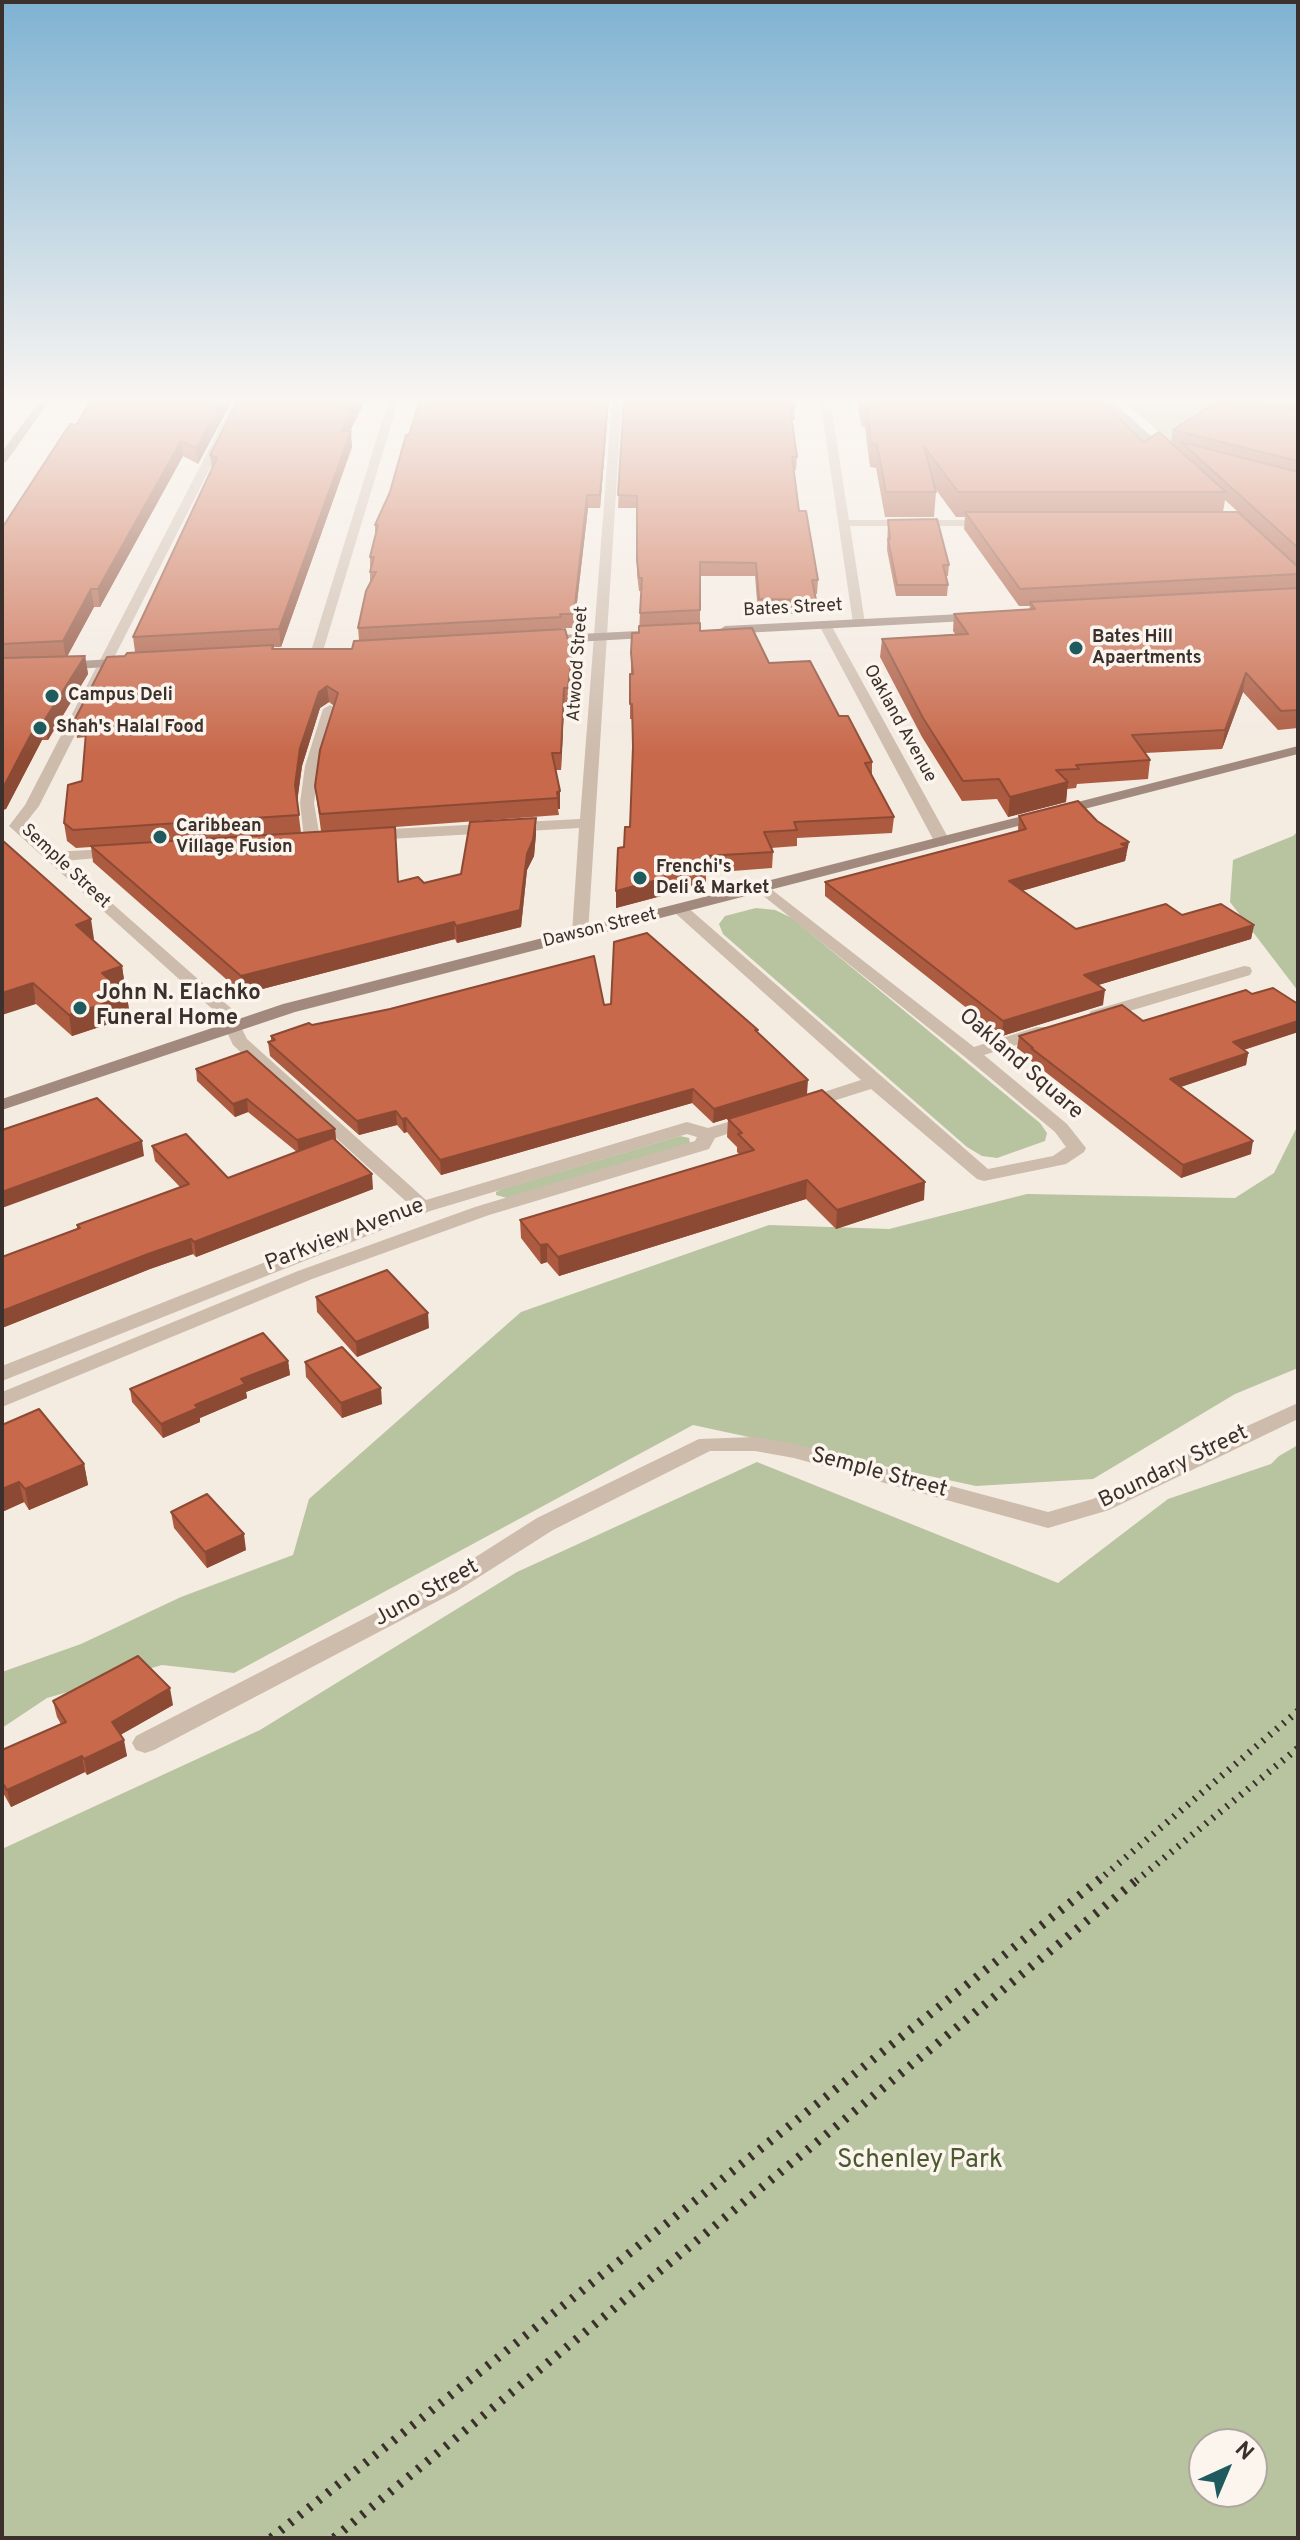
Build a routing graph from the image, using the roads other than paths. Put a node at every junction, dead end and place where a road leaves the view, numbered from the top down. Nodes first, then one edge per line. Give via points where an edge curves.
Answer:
1 (180, 518) edge
2 (358, 518) edge
3 (608, 518) edge
4 (842, 518) edge
5 (843, 523) junction
6 (1007, 523) edge
7 (989, 617) edge
8 (859, 623) junction
9 (825, 625) junction
10 (714, 631) edge
11 (667, 633) edge
12 (599, 637) junction
13 (519, 641) edge
14 (317, 651) junction
15 (332, 651) edge
16 (301, 652) edge
17 (146, 661) edge
18 (105, 664) junction
19 (50, 667) edge
20 (330, 709) edge
21 (1298, 750) edge
22 (586, 823) junction
23 (9, 826) edge
24 (360, 835) edge
25 (312, 838) edge
26 (942, 841) junction
27 (140, 849) edge
28 (52, 857) junction
29 (762, 887) junction
30 (680, 909) junction
31 (580, 933) junction
32 (1244, 971) dead end
33 (232, 1027) junction
34 (971, 1053) junction
35 (874, 1082) junction
36 (2, 1105) edge
37 (790, 1108) edge
38 (763, 1117) edge
39 (708, 1134) junction
40 (423, 1207) junction
41 (2, 1374) edge
42 (2, 1400) edge
43 (1298, 1410) edge
44 (707, 1444) joint
45 (1048, 1520) joint
46 (145, 1743) dead end

1 - 18 street, Semple Street
2 - 14 street
3 - 12 street, Atwood Street
4 - 5 street
5 - 6 street
5 - 8 street
7 - 8 street, Bates Street
8 - 9 street, Bates Street
9 - 10 street, Bates Street
9 - 26 street, Oakland Avenue
11 - 12 street
12 - 13 street
12 - 22 street, Atwood Street
14 - 15 street
14 - 16 street
17 - 18 street
18 - 19 street
18 - 23 street, Semple Street via 32,806
20 - 25 street via 312,766 307,803
21 - 26 street, Dawson Street
22 - 24 street
22 - 31 street, Atwood Street
23 - 28 street, Semple Street
26 - 29 street, Dawson Street
27 - 28 street
28 - 33 street, Semple Street via 226,1013
29 - 30 street, Dawson Street
29 - 34 street, Oakland Square
30 - 31 street, Dawson Street
30 - 35 street, Oakland Square
31 - 33 street, Dawson Street
32 - 34 street
33 - 36 street, Dawson Street
33 - 40 street, Semple Street via 239,1041
34 - 35 street, Oakland Square via 1061,1128 1077,1148 1059,1160 984,1175
35 - 37 street
38 - 39 street, Parkview Avenue
39 - 40 street, Parkview Avenue via 687,1128
39 - 42 street, Parkview Avenue via 702,1145 482,1211 305,1275
40 - 41 street, Parkview Avenue
43 - 45 street, Boundary Street via 1101,1505
44 - 45 street, Semple Street via 794,1451
44 - 46 street, Juno Street via 545,1524 449,1585

